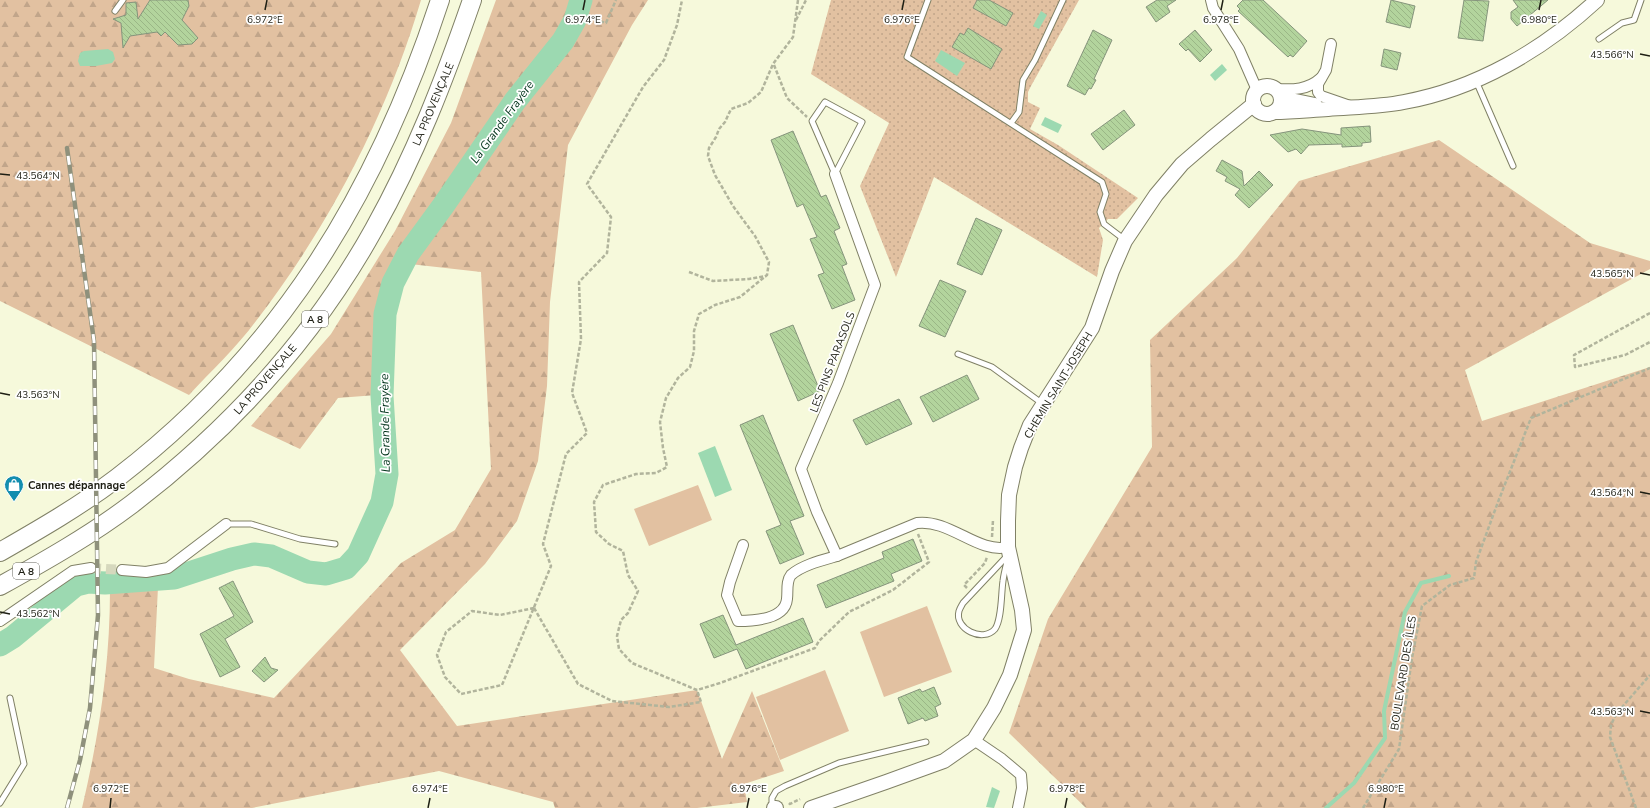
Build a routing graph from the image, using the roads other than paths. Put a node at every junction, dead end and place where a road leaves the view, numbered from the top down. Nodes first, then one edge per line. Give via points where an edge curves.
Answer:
1 (123, 0) edge
2 (440, 0) edge
3 (472, 0) edge
4 (928, 0) edge
5 (1063, 0) edge
6 (1211, 0) edge
7 (1597, 0) edge
8 (1641, 0) edge
9 (115, 10) dead end
10 (1599, 39) dead end
11 (1331, 44) dead end
12 (1323, 76) junction
13 (1475, 81) junction
14 (1257, 90) junction
15 (1278, 94) junction
16 (1254, 104) junction
17 (1357, 108) junction
18 (1330, 109) junction
19 (1270, 113) junction
20 (1011, 123) junction
21 (1211, 138) junction
22 (1513, 166) dead end
23 (835, 174) junction
24 (1125, 241) junction
25 (958, 354) dead end
26 (1044, 404) junction
27 (226, 524) joint
28 (335, 544) dead end
29 (743, 545) dead end
30 (1008, 550) junction
31 (0, 552) edge
32 (837, 556) junction
33 (91, 568) tunnel mouth
34 (122, 570) tunnel mouth
35 (0, 586) edge
36 (0, 622) edge
37 (10, 698) dead end
38 (974, 740) junction
39 (926, 742) dead end
40 (0, 803) edge
41 (774, 808) edge
42 (811, 808) edge
43 (1018, 808) edge

1 - 9 lane
2 - 31 highway, A 8 via 406,93 381,150 350,211 312,272 280,316 238,367 154,448 74,508
3 - 35 highway, LA PROVENÇALE / A 8 via 427,119 374,229 335,292 265,383 223,426 131,505
4 - 20 lane via 907,57
5 - 20 lane via 1023,80 1019,112
6 - 14 street
7 - 13 main road, CHEMIN SAINT-JOSEPH via 1574,21 1518,59
8 - 10 lane via 1634,20 1622,22
11 - 12 street
12 - 15 street via 1300,89
12 - 17 street via 1318,84 1321,96
13 - 17 main road, CHEMIN SAINT-JOSEPH via 1404,102
13 - 22 lane
14 - 15 main road via 1269,86
14 - 16 main road
15 - 18 main road, CHEMIN SAINT-JOSEPH
15 - 19 main road via 1279,106
16 - 19 main road via 1258,111
16 - 21 main road, CHEMIN SAINT-JOSEPH
17 - 18 main road, CHEMIN SAINT-JOSEPH
18 - 19 main road, CHEMIN SAINT-JOSEPH
19 - 21 main road, CHEMIN SAINT-JOSEPH
20 - 24 lane via 1102,182 1106,194 1100,212 1104,224
21 - 24 main road, CHEMIN SAINT-JOSEPH via 1182,164 1156,195
23 - 23 lane, LES PINS PARASOLS via 862,122 825,102 812,122
23 - 32 street, LES PINS PARASOLS via 875,285 802,469 817,512
24 - 26 main road, CHEMIN SAINT-JOSEPH via 1092,328
25 - 26 lane via 992,367
26 - 30 main road, CHEMIN SAINT-JOSEPH via 1030,425 1015,467 1009,495
27 - 28 lane via 251,524 300,539
27 - 34 street via 168,568 146,572
29 - 32 street via 727,595 738,621 755,621 776,614 787,601 788,580 792,574
30 - 30 lane via 999,621 990,634 972,633 960,621 959,612 963,603
30 - 32 street via 994,548 928,521 914,524
30 - 38 main road, CHEMIN SAINT-JOSEPH via 1024,630 1010,675
33 - 36 street via 73,571
37 - 40 lane via 24,764
38 - 42 main road, CHEMIN SAINT-JOSEPH via 944,761
38 - 43 street via 1021,775 1022,788
39 - 41 lane via 839,763 785,786 776,791 772,798

